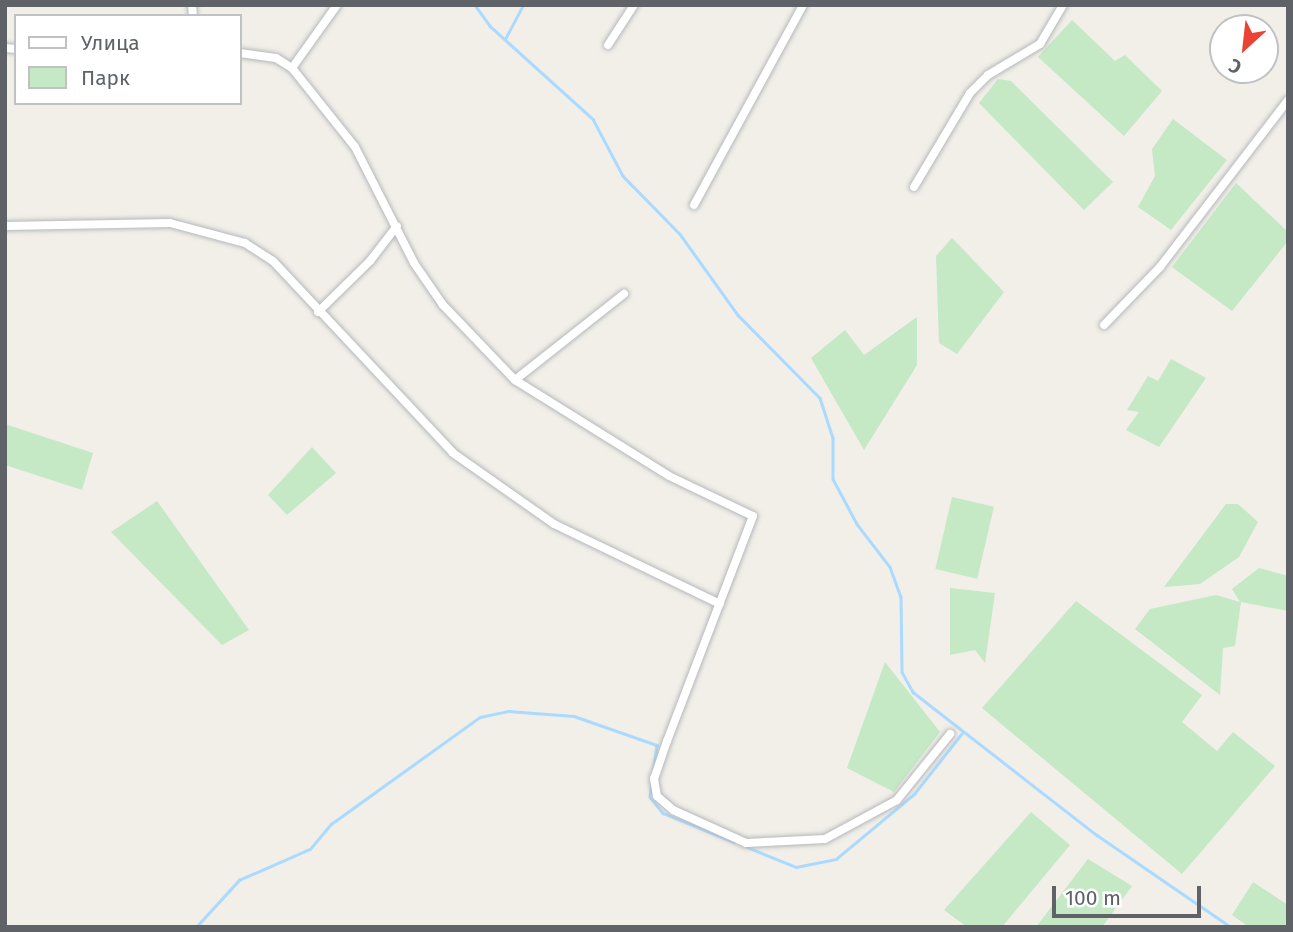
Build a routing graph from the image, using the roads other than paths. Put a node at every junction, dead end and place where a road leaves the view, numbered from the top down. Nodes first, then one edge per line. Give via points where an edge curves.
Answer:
1 (337, 5) edge
2 (634, 5) edge
3 (803, 5) edge
4 (1063, 5) edge
5 (608, 45) dead end
6 (242, 53) edge
7 (292, 68) junction
8 (1288, 100) edge
9 (914, 187) dead end
10 (694, 205) dead end
11 (5, 226) edge
12 (397, 226) junction
13 (624, 294) dead end
14 (318, 312) junction
15 (1104, 325) dead end
16 (515, 380) junction
17 (720, 604) junction
18 (950, 734) dead end

1 - 7 street
2 - 5 street
3 - 10 street
4 - 9 street via 1040,44 988,75 970,93
6 - 7 street via 276,58
7 - 12 street via 355,147
8 - 15 street via 1160,267
11 - 14 street via 170,223 211,230 273,261
12 - 14 street via 370,261
12 - 16 street via 443,305
13 - 16 street
14 - 17 street via 453,453 510,497 554,524
16 - 17 street via 669,476 753,516
17 - 18 street via 654,779 657,796 673,810 746,843 825,839 897,800

